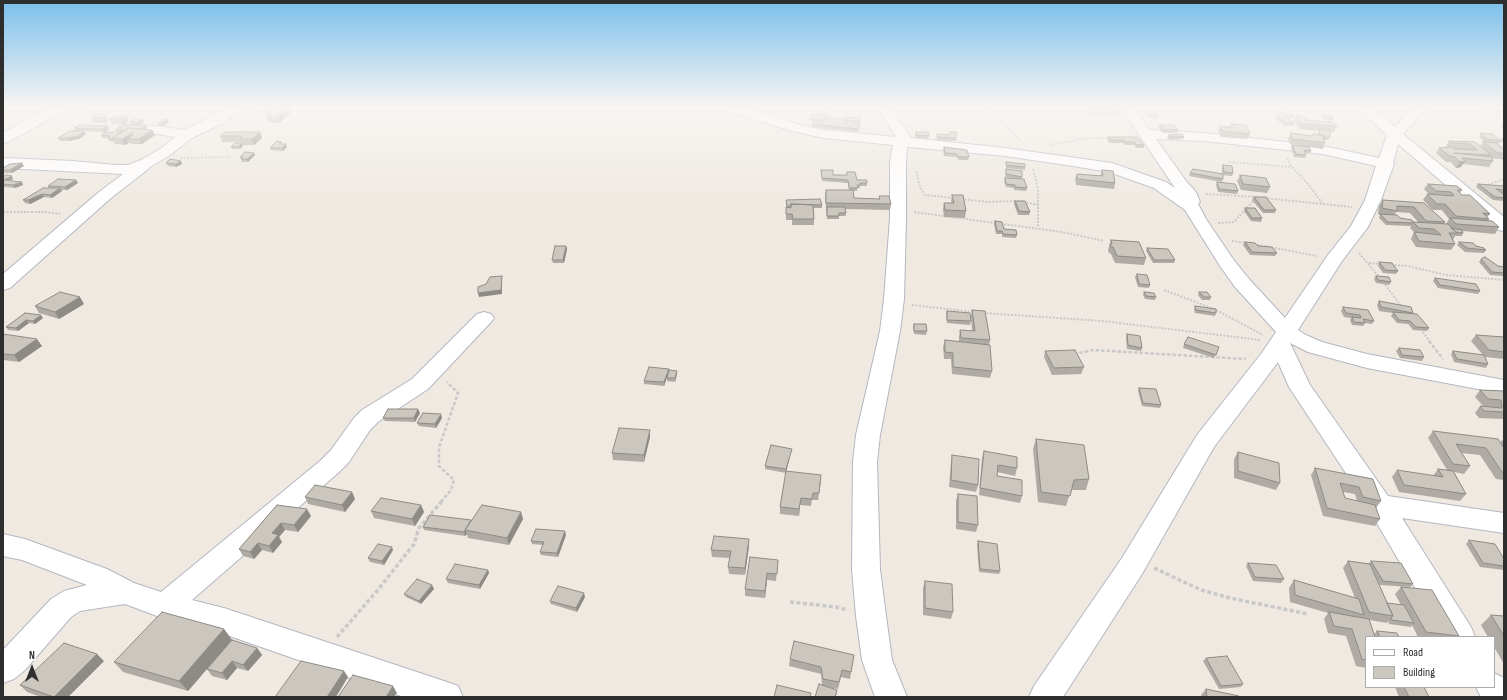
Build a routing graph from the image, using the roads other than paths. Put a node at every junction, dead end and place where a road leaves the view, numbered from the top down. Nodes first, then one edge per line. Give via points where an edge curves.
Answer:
1 (180, 141) edge
2 (886, 141) edge
3 (1150, 141) edge
4 (1233, 141) edge
5 (1392, 141) edge
6 (1401, 141) edge
7 (908, 143) junction
8 (3, 163) edge
9 (146, 163) junction
10 (1386, 164) junction
11 (1193, 206) junction
12 (1504, 226) edge
13 (3, 284) edge
14 (484, 318) dead end
15 (1277, 343) junction
16 (1504, 387) edge
17 (1379, 505) junction
18 (1504, 523) edge
19 (3, 545) edge
20 (125, 592) junction
21 (165, 606) junction
22 (1459, 636) edge
23 (3, 669) edge
24 (1493, 688) edge
25 (447, 697) edge
26 (891, 697) edge
27 (1045, 697) edge
28 (1498, 697) edge

1 - 9 street
2 - 7 street
3 - 11 street
4 - 10 street via 1336,151
5 - 10 street
6 - 12 street
7 - 11 street via 1007,152 1112,168 1160,185
7 - 26 street via 898,161 894,300 865,462 866,569 871,616 876,660
8 - 9 street via 123,170
9 - 13 street
10 - 15 street via 1359,227
11 - 15 street
14 - 21 street via 420,384 370,416 330,467
15 - 16 street via 1299,340 1330,352 1367,361
15 - 17 street via 1300,387
15 - 27 street via 1205,441 1137,558
17 - 18 street
17 - 22 street
19 - 20 street via 25,550 97,577
20 - 21 street
20 - 23 street via 74,600 61,608
21 - 25 street via 224,621
24 - 28 street

